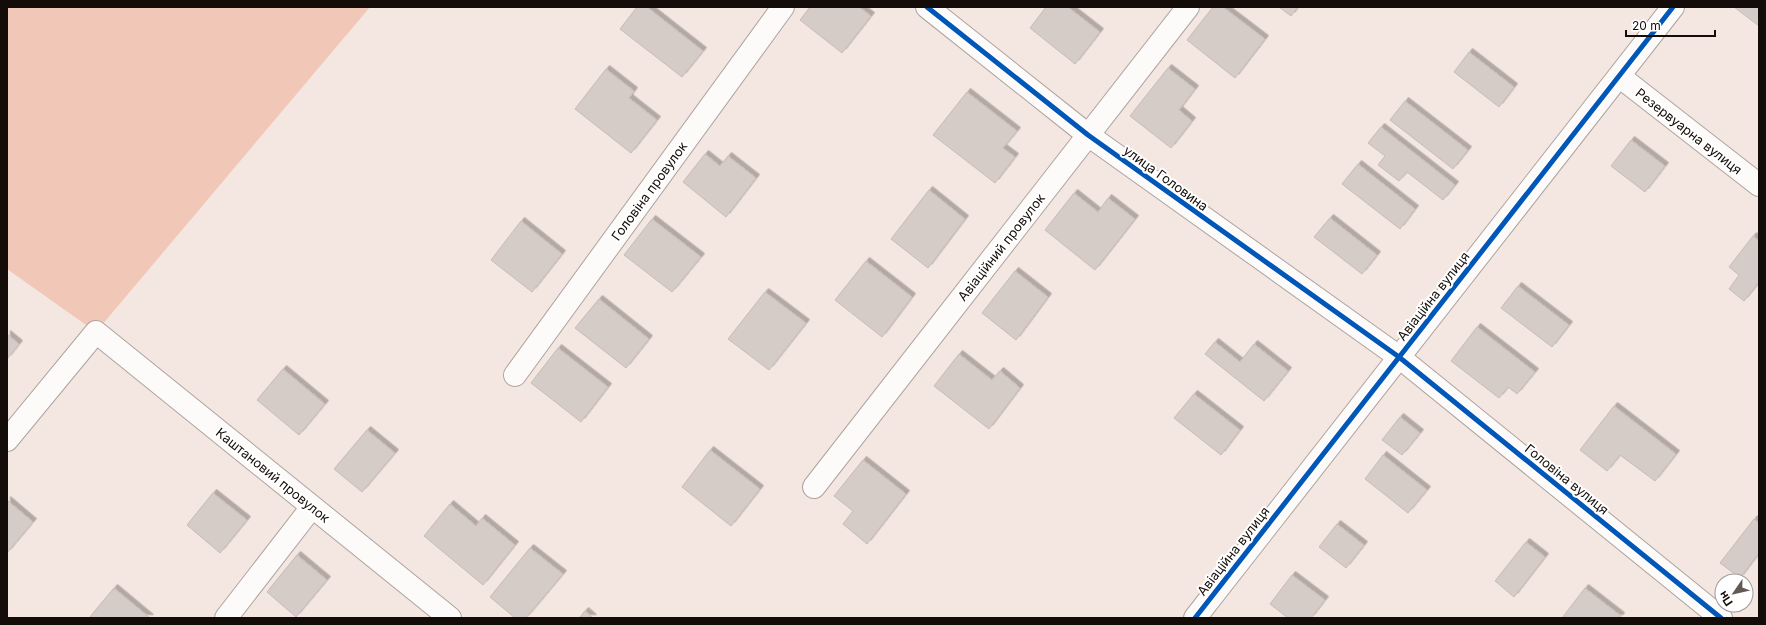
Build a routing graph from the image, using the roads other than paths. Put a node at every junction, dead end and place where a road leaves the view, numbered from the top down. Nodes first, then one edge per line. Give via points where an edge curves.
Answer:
1 (784, 7) edge
2 (927, 7) edge
3 (1188, 7) edge
4 (1673, 7) edge
5 (1619, 76) junction
6 (1088, 135) junction
7 (1759, 185) edge
8 (1399, 358) junction
9 (515, 375) dead end
10 (7, 440) edge
11 (814, 487) dead end
12 (312, 507) junction
13 (226, 618) edge
14 (450, 618) edge
15 (1195, 618) edge
16 (1721, 618) edge

1 - 9 street, Головіна провулок
2 - 6 street, улица Головина
3 - 6 street, Авіаційний провулок
4 - 5 street, Авіаційна вулиця
5 - 7 street, Резервуарна вулиця
5 - 8 street, Авіаційна вулиця
6 - 8 street, улица Головина
6 - 11 street, Авіаційний провулок
8 - 15 street, Авіаційна вулиця
8 - 16 street, Головіна вулиця
10 - 12 street, Каштановий провулок via 96,332
12 - 13 street
12 - 14 street, Каштановий провулок

